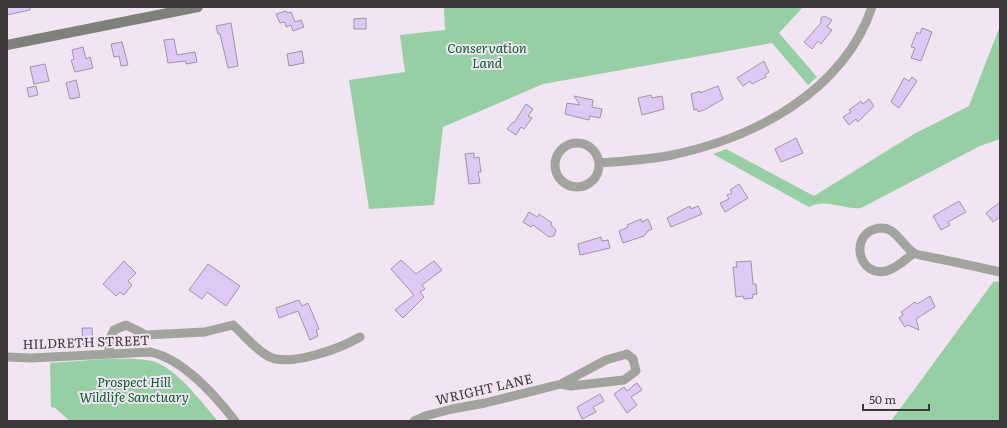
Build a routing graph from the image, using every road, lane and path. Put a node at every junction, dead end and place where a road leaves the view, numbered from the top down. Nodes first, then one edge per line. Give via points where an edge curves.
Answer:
1 (198, 7) edge
2 (872, 7) edge
3 (7, 45) edge
4 (599, 163) junction
5 (914, 253) junction
6 (1000, 272) edge
7 (360, 337) dead end
8 (109, 353) junction
9 (7, 357) edge
10 (561, 384) junction
11 (235, 421) edge
12 (414, 421) edge

1 - 3 main road
2 - 4 street via 856,40 838,66 817,88 781,113 703,147 657,157
4 - 4 street via 597,155 590,147 575,143 561,149 554,166 556,174 563,182 579,188 594,180
5 - 5 street via 893,269 879,272 866,266 862,260 860,246 865,235 871,230 884,228 896,233
5 - 6 street
7 - 8 street via 342,347 284,360 269,357 233,325 205,332 146,335 126,325 114,330
8 - 9 street, HILDRETH STREET
8 - 11 street, HILDRETH STREET via 150,352 170,358 217,399
10 - 10 street, WRIGHT LANE via 606,360 627,354 633,359 636,371 624,380 571,386
10 - 12 street, WRIGHT LANE via 452,409

